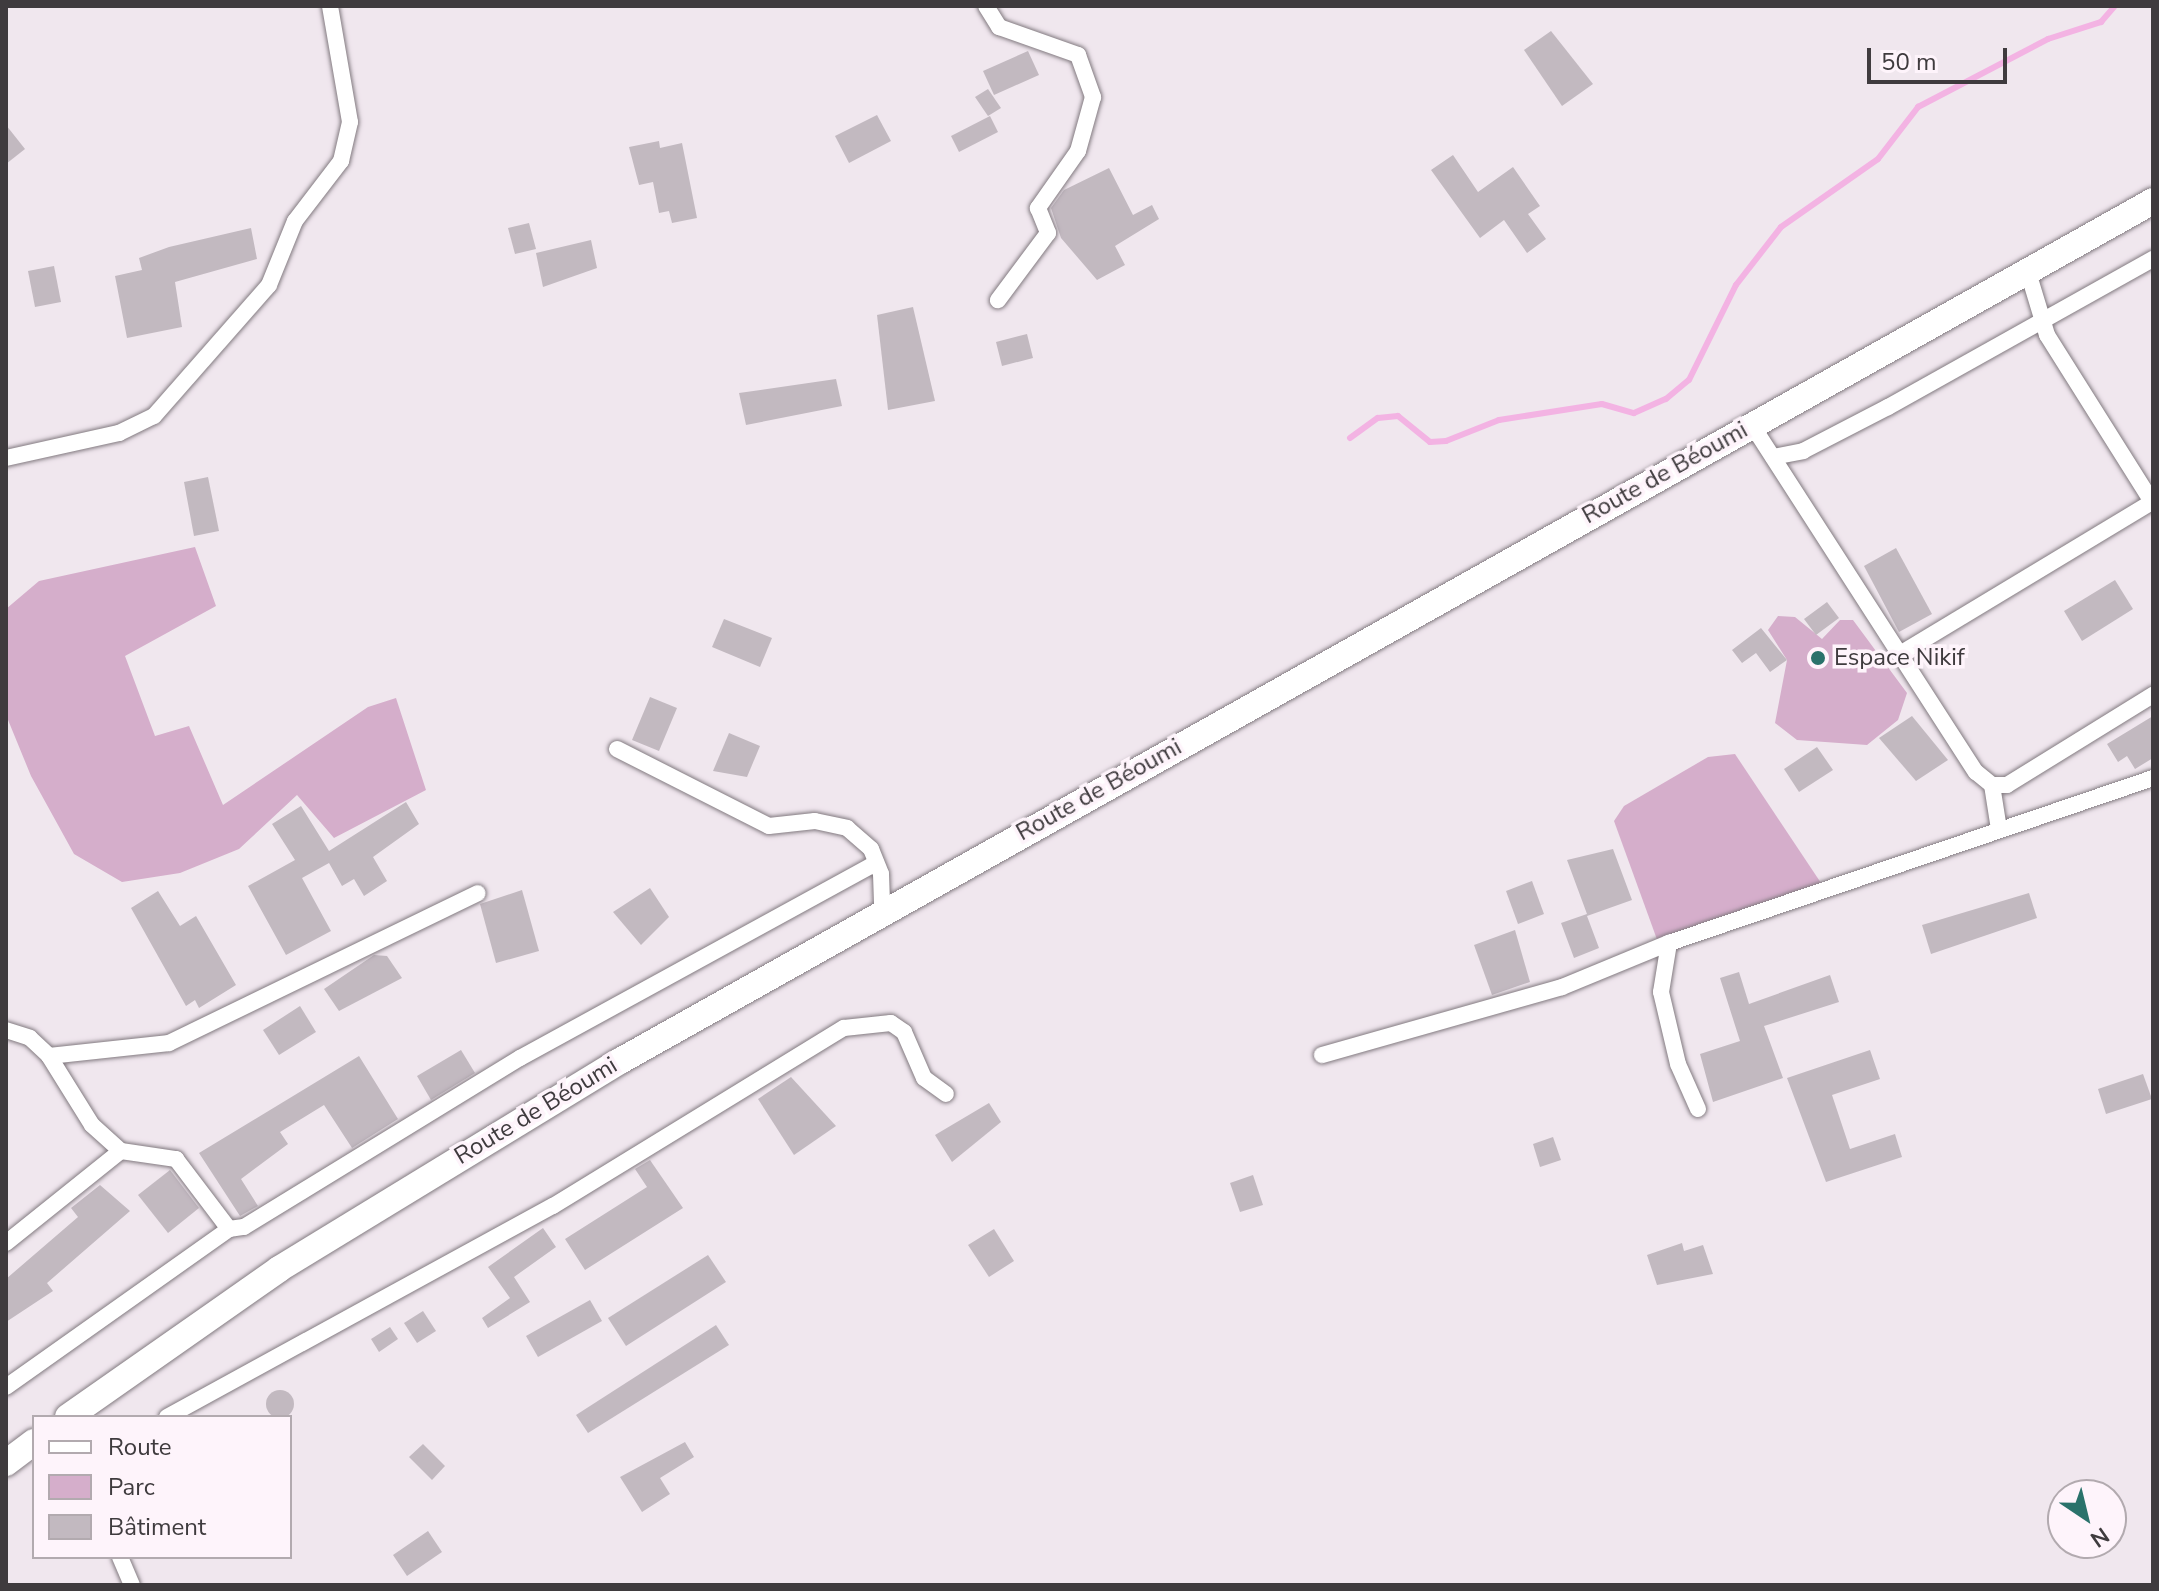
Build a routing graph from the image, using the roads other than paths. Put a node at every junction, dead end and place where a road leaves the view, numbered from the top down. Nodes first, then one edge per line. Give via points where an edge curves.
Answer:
1 (330, 6) edge
2 (986, 6) edge
3 (2153, 201) edge
4 (2153, 259) edge
5 (2028, 272) junction
6 (998, 300) dead end
7 (2042, 317) junction
8 (1752, 425) junction
9 (1773, 457) junction
10 (6, 458) edge
11 (2153, 503) edge
12 (1900, 654) junction
13 (2153, 695) edge
14 (617, 749) dead end
15 (2153, 778) edge
16 (1992, 785) junction
17 (1999, 829) junction
18 (876, 863) junction
19 (478, 893) dead end
20 (882, 911) junction
21 (1669, 943) junction
22 (6, 1030) edge
23 (1322, 1055) dead end
24 (49, 1056) junction
25 (946, 1094) dead end
26 (1698, 1109) dead end
27 (121, 1151) junction
28 (229, 1229) junction
29 (6, 1243) edge
30 (6, 1387) edge
31 (71, 1415) edge
32 (171, 1415) edge
33 (32, 1444) edge
34 (6, 1463) edge
35 (121, 1559) edge
36 (132, 1585) edge

1 - 10 street via 345,76 347,135 341,161 295,221 269,285 154,416 119,433
2 - 6 street via 999,27 1078,55 1093,97 1078,151 1038,208 1048,233
3 - 5 main road, Route de Béoumi
4 - 7 street
5 - 7 street
5 - 8 main road, Route de Béoumi
7 - 9 street via 1888,407 1803,451
7 - 11 street
8 - 9 street
8 - 20 main road, Route de Béoumi
9 - 12 street
11 - 12 street
12 - 16 street
13 - 16 street via 2007,785
14 - 18 street via 769,826 815,821 847,828
15 - 17 street
16 - 17 street
17 - 21 street
18 - 20 street
18 - 28 street via 520,1058 244,1227
19 - 24 street via 169,1043
20 - 31 main road, Route de Béoumi via 467,1151 279,1269
21 - 23 street via 1562,987
21 - 26 street via 1661,992 1678,1064
22 - 24 street via 30,1038
24 - 27 street via 92,1125
25 - 32 street via 924,1078 904,1032 891,1023 844,1028 553,1206
27 - 28 street via 176,1159
27 - 29 street
28 - 30 street
33 - 34 main road
35 - 36 street

